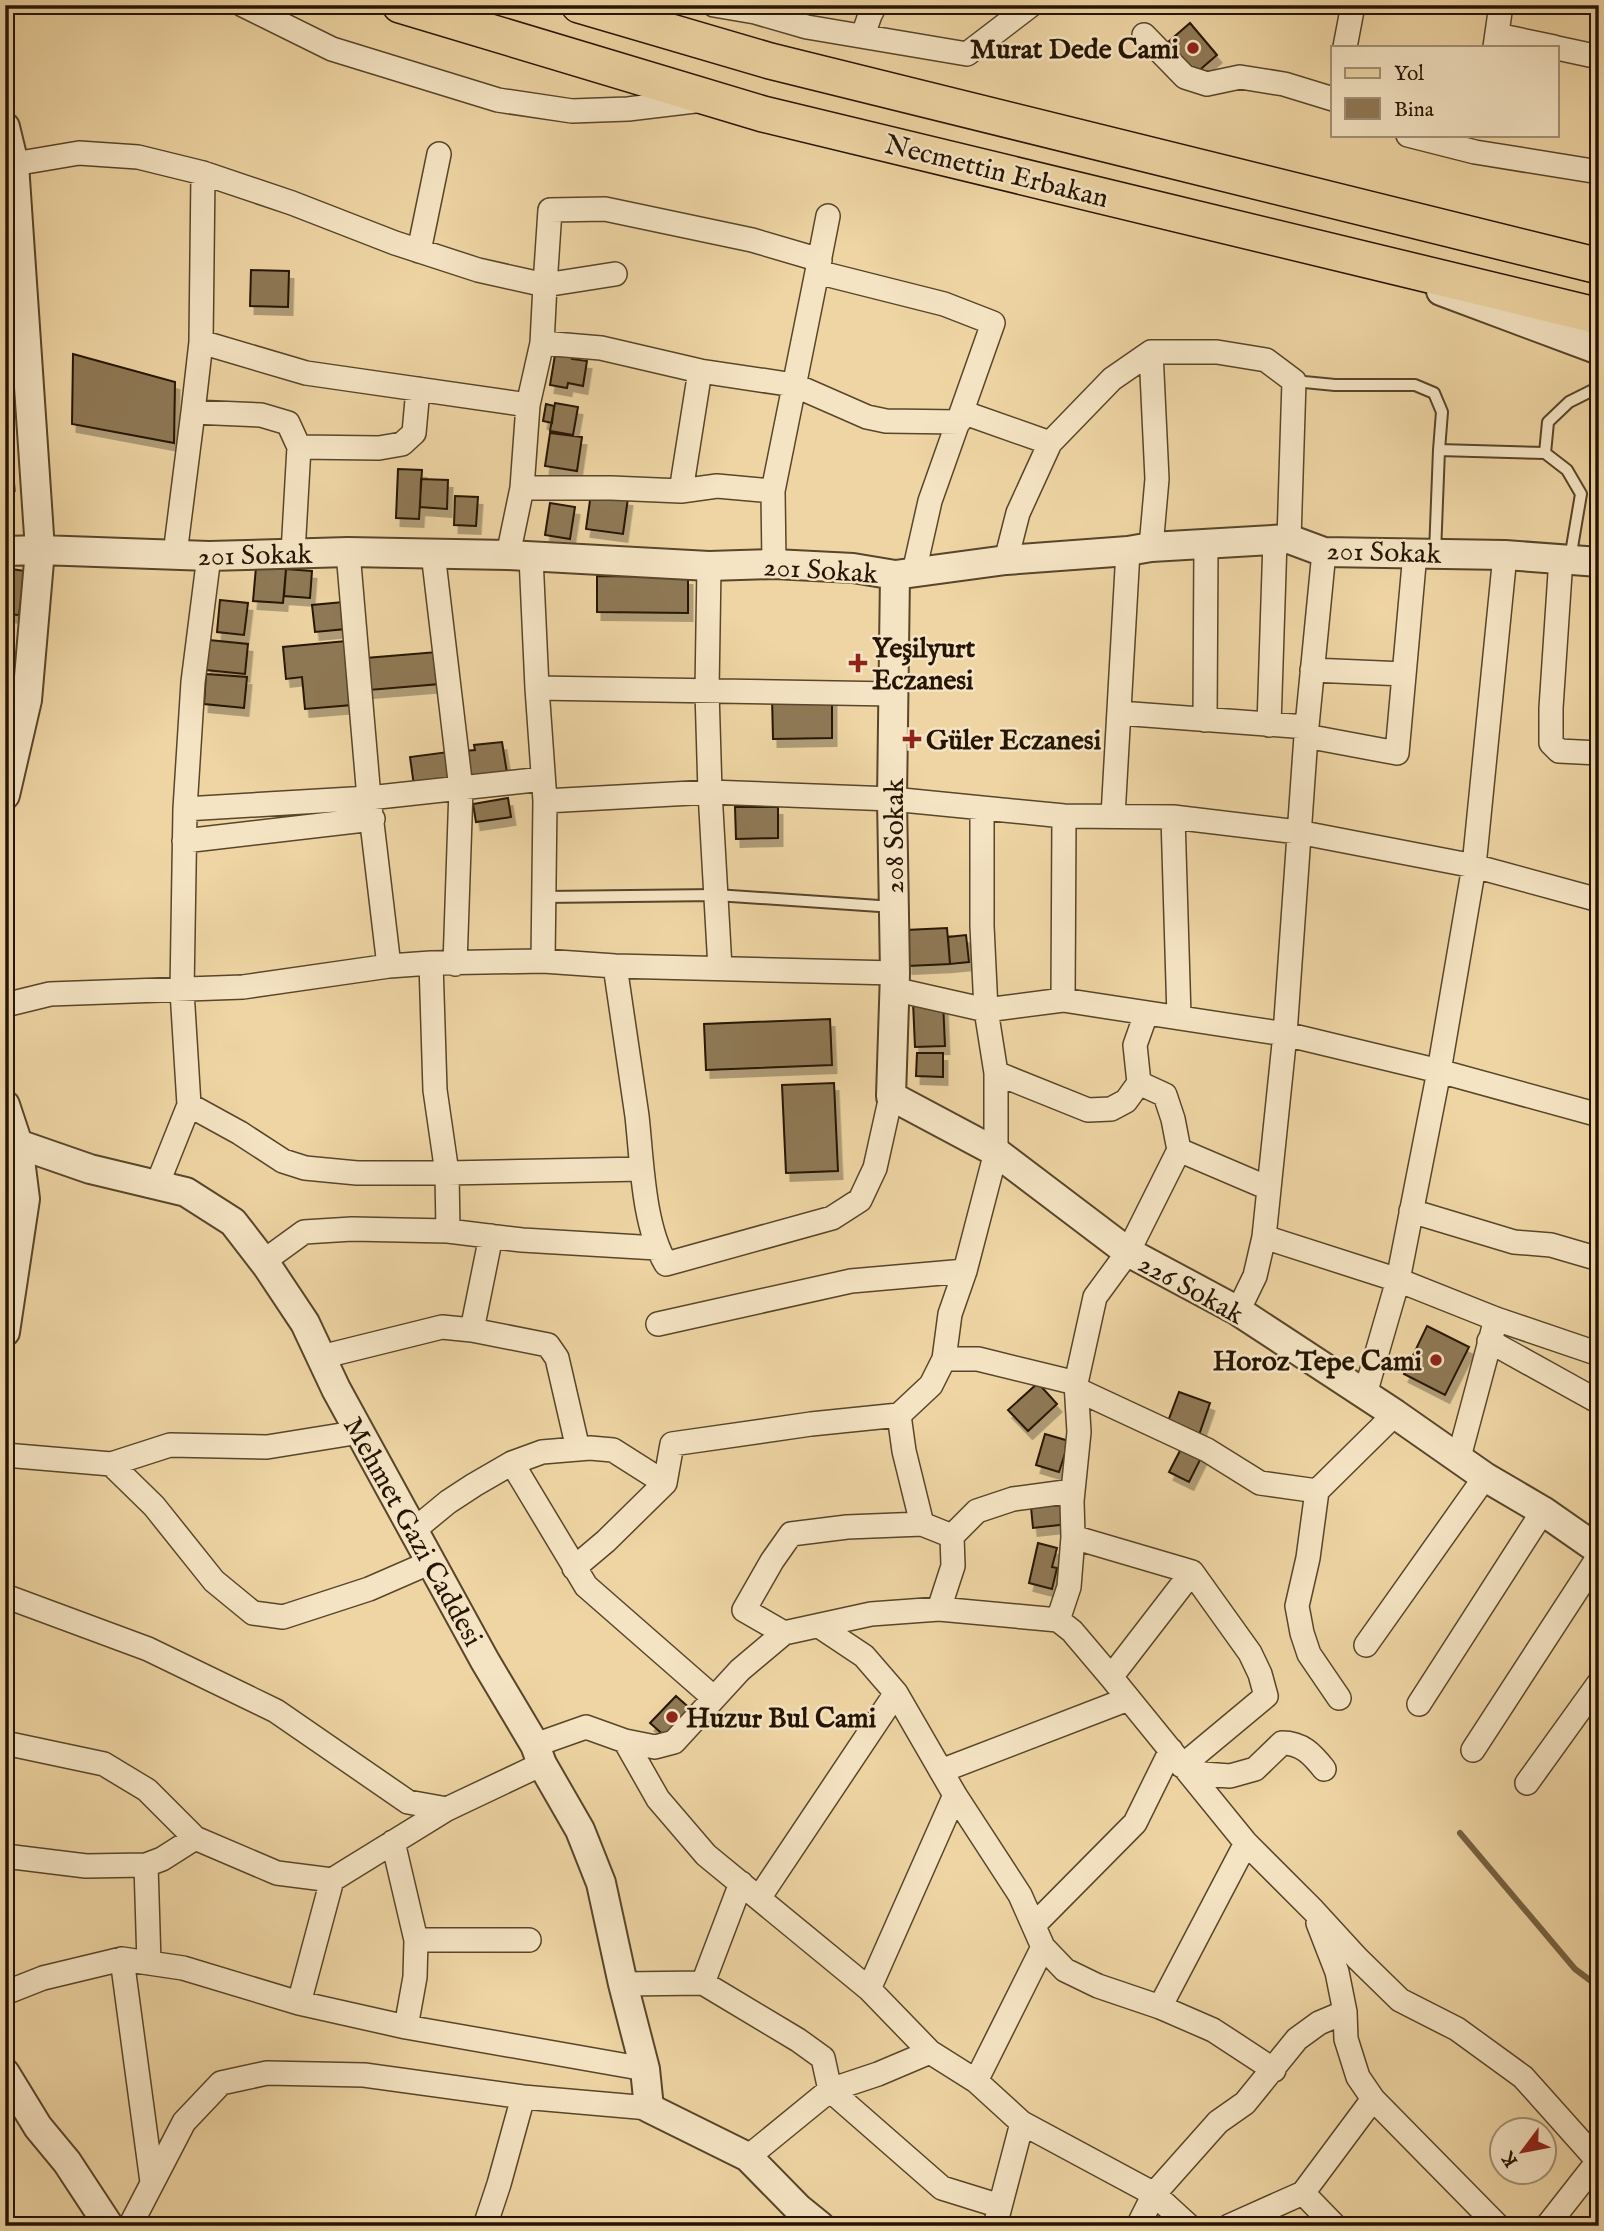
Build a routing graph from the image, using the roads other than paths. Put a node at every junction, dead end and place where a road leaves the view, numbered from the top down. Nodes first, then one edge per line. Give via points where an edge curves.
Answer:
1 (243, 5) edge
2 (400, 5) edge
3 (579, 5) edge
4 (875, 5) edge
5 (1031, 5) edge
6 (1353, 5) edge
7 (1501, 5) edge
8 (721, 6) edge
9 (863, 35) junction
10 (1144, 35) dead end
11 (1496, 41) edge
12 (1345, 46) edge
13 (1538, 46) edge
14 (1558, 49) edge
15 (1599, 57) edge
16 (1331, 98) edge
17 (713, 99) junction
18 (5, 127) edge
19 (1416, 136) edge
20 (1477, 144) edge
21 (439, 154) dead end
22 (14, 164) junction
23 (1599, 172) edge
24 (203, 173) junction
25 (828, 216) dead end
26 (419, 251) junction
27 (1347, 255) junction
28 (819, 266) junction
29 (1599, 266) edge
30 (615, 274) dead end
31 (545, 285) junction
32 (1599, 316) edge
33 (201, 342) junction
34 (542, 343) junction
35 (1599, 350) edge
36 (1151, 352) junction
37 (700, 371) junction
38 (1294, 381) junction
39 (794, 385) junction
40 (1599, 387) edge
41 (418, 389) junction
42 (528, 405) junction
43 (193, 412) junction
44 (961, 417) junction
45 (1050, 443) junction
46 (299, 447) junction
47 (1439, 450) junction
48 (1545, 453) junction
49 (522, 488) junction
50 (681, 491) junction
51 (773, 491) junction
52 (1282, 540) junction
53 (1206, 544) junction
54 (1139, 549) junction
55 (40, 550) junction
56 (5, 551) edge
57 (348, 552) junction
58 (1324, 552) junction
59 (293, 553) junction
60 (433, 553) junction
61 (1425, 553) junction
62 (174, 554) junction
63 (1505, 555) junction
64 (209, 556) junction
65 (520, 556) junction
66 (1566, 559) junction
67 (1006, 561) junction
68 (1599, 562) edge
69 (774, 564) junction
70 (709, 566) junction
71 (905, 573) junction
72 (1312, 670) junction
73 (1404, 674) junction
74 (537, 688) junction
75 (708, 691) junction
76 (893, 694) junction
77 (16, 699) edge
78 (1119, 713) junction
79 (1205, 720) junction
80 (1269, 725) junction
81 (1306, 732) junction
82 (1599, 753) edge
83 (461, 789) junction
84 (544, 790) junction
85 (709, 792) junction
86 (5, 795) edge
87 (892, 799) junction
88 (982, 808) junction
89 (185, 809) junction
90 (371, 809) junction
91 (1064, 816) junction
92 (1113, 816) junction
93 (1173, 817) junction
94 (1298, 832) junction
95 (184, 841) junction
96 (1474, 866) junction
97 (716, 895) junction
98 (544, 897) junction
99 (1599, 900) edge
100 (894, 907) junction
101 (542, 961) junction
102 (431, 963) junction
103 (455, 964) junction
104 (390, 966) junction
105 (615, 966) junction
106 (720, 968) junction
107 (894, 981) junction
108 (182, 991) junction
109 (1063, 1000) junction
110 (5, 1004) edge
111 (986, 1010) junction
112 (1146, 1014) junction
113 (1179, 1017) junction
114 (1284, 1034) junction
115 (1439, 1071) junction
116 (996, 1073) junction
117 (1139, 1083) junction
118 (891, 1096) junction
119 (5, 1105) edge
120 (189, 1105) junction
121 (1597, 1108) edge
122 (18, 1144) junction
123 (1179, 1150) junction
124 (996, 1152) junction
125 (642, 1169) junction
126 (447, 1173) junction
127 (14, 1180) edge
128 (157, 1185) junction
129 (1268, 1188) junction
130 (1412, 1211) junction
131 (448, 1231) junction
132 (491, 1236) junction
133 (1264, 1237) junction
134 (657, 1248) junction
135 (1128, 1252) junction
136 (1599, 1259) edge
137 (264, 1261) junction
138 (965, 1270) junction
139 (1398, 1280) junction
140 (1238, 1311) junction
141 (6, 1319) edge
142 (1496, 1319) junction
143 (658, 1324) dead end
144 (472, 1330) junction
145 (1489, 1341) junction
146 (1599, 1354) edge
147 (321, 1357) junction
148 (944, 1359) junction
149 (1076, 1386) junction
150 (1365, 1394) junction
151 (1599, 1402) edge
152 (1395, 1414) junction
153 (899, 1415) junction
154 (360, 1432) junction
155 (578, 1449) junction
156 (5, 1455) edge
157 (1458, 1458) junction
158 (512, 1463) junction
159 (111, 1464) junction
160 (1485, 1477) junction
161 (665, 1483) junction
162 (1073, 1491) junction
163 (1317, 1491) junction
164 (1543, 1511) junction
165 (922, 1524) junction
166 (414, 1530) junction
167 (952, 1536) junction
168 (1073, 1537) junction
169 (1599, 1550) edge
170 (1599, 1556) edge
171 (431, 1562) junction
172 (574, 1568) junction
173 (1192, 1572) junction
174 (5, 1596) edge
175 (939, 1609) junction
176 (1058, 1620) junction
177 (819, 1626) junction
178 (784, 1633) junction
179 (1366, 1645) dead end
180 (1111, 1677) junction
181 (1599, 1683) edge
182 (896, 1693) junction
183 (714, 1698) junction
184 (1339, 1698) dead end
185 (1128, 1699) junction
186 (1419, 1704) dead end
187 (625, 1741) junction
188 (5, 1743) edge
189 (1473, 1750) dead end
190 (538, 1755) junction
191 (1181, 1763) junction
192 (1324, 1769) dead end
193 (941, 1771) junction
194 (1527, 1783) dead end
195 (955, 1795) junction
196 (447, 1809) junction
197 (195, 1838) junction
198 (393, 1842) junction
199 (1246, 1843) junction
200 (5, 1856) edge
201 (146, 1865) junction
202 (332, 1880) junction
203 (741, 1883) junction
204 (759, 1898) junction
205 (1314, 1910) junction
206 (1034, 1925) junction
207 (416, 1940) junction
208 (529, 1940) dead end
209 (1043, 1947) junction
210 (122, 1959) junction
211 (149, 1963) junction
212 (703, 1983) junction
213 (623, 1984) junction
214 (869, 1989) junction
215 (5, 1993) edge
216 (299, 2003) junction
217 (1160, 2007) junction
218 (1345, 2012) junction
219 (406, 2027) junction
220 (930, 2052) junction
221 (645, 2069) junction
222 (1274, 2070) junction
223 (5, 2073) edge
224 (976, 2081) junction
225 (830, 2090) junction
226 (523, 2097) junction
227 (1373, 2099) junction
228 (649, 2108) junction
229 (1022, 2123) junction
230 (748, 2157) junction
231 (1599, 2161) edge
232 (152, 2182) junction
233 (1303, 2193) junction
234 (1154, 2194) junction
235 (998, 2216) edge
236 (109, 2226) edge
237 (130, 2226) edge
238 (485, 2226) edge
239 (820, 2226) edge
240 (1138, 2226) edge
241 (1189, 2226) edge
242 (1229, 2226) edge
243 (1335, 2226) edge
244 (1498, 2226) edge
245 (1547, 2226) edge

1 - 17 street via 332,49 498,100 572,111 628,110
2 - 17 main road, Necmettin Erbakan
3 - 29 main road, Necmettin Erbakan via 770,61
4 - 9 street
5 - 9 street via 967,54
6 - 12 street
7 - 11 street
8 - 9 street
10 - 16 street via 1185,77 1208,84 1240,77 1262,80
11 - 13 street
14 - 15 street
17 - 27 main road, Necmettin Erbakan
18 - 22 street
19 - 20 street
20 - 23 street
21 - 26 street
22 - 24 street via 79,153 138,157
22 - 55 street
24 - 26 street
24 - 33 street
25 - 28 street
26 - 31 street
27 - 32 main road, Necmettin Erbakan
27 - 35 street
28 - 31 street via 752,240 605,209 550,210
28 - 39 street
28 - 44 street via 993,323
30 - 31 street
31 - 34 street
33 - 41 street via 306,373
33 - 43 street
34 - 37 street via 601,348
34 - 42 street
36 - 38 street via 1217,352 1266,360
36 - 45 street via 1112,379
36 - 54 street via 1157,479
37 - 39 street
37 - 50 street
38 - 47 lane via 1415,385 1434,393 1442,412
38 - 52 street
39 - 44 street via 886,421
39 - 51 street
40 - 48 lane via 1569,402 1548,422
41 - 42 street
41 - 46 street via 414,433 402,444 380,449
42 - 49 street
43 - 46 street via 261,415 288,423
43 - 62 street
44 - 45 street
44 - 71 street
45 - 67 street via 1018,513
46 - 59 street
47 - 48 lane
47 - 61 lane
48 - 66 lane via 1567,470 1581,494
49 - 50 street
49 - 65 street
50 - 51 street via 717,486
51 - 69 street
52 - 53 street, 201 Sokak
52 - 58 street, 201 Sokak
52 - 80 street
53 - 54 street, 201 Sokak
53 - 79 street
54 - 67 street, 201 Sokak
54 - 78 street
55 - 56 street, 201 Sokak
55 - 62 street, 201 Sokak
55 - 77 street
57 - 59 street, 201 Sokak
57 - 60 street, 201 Sokak
57 - 90 street
58 - 61 street, 201 Sokak
58 - 72 street
59 - 64 street, 201 Sokak
60 - 65 street, 201 Sokak
60 - 83 street
61 - 63 street, 201 Sokak
61 - 73 street
62 - 64 street, 201 Sokak
63 - 66 street, 201 Sokak
63 - 96 street
64 - 89 street via 193,682
65 - 70 street, 201 Sokak
65 - 74 street
66 - 68 street, 201 Sokak
66 - 82 street via 1551,743 1559,751
67 - 71 street, 201 Sokak
69 - 70 street, 201 Sokak
69 - 71 street, 201 Sokak
70 - 75 street
71 - 76 street, 208 Sokak
72 - 73 street
72 - 81 street
73 - 81 street via 1397,753
74 - 75 street
74 - 84 street
75 - 76 street
75 - 85 street
76 - 87 street, 208 Sokak
77 - 86 street
78 - 79 street
78 - 92 street
79 - 80 street
80 - 81 street
81 - 94 street
83 - 84 street
83 - 90 street
83 - 103 street
84 - 85 street
84 - 98 street
85 - 87 street
85 - 97 street
87 - 88 street
87 - 100 street, 208 Sokak
88 - 91 street
88 - 111 street
89 - 90 street
89 - 95 street
90 - 95 street
90 - 104 street
91 - 92 street
91 - 109 street
92 - 93 street
93 - 94 street
93 - 113 street
94 - 96 street
94 - 114 street
95 - 108 street
96 - 99 street
96 - 115 street
97 - 98 lane
97 - 100 lane
97 - 106 street
98 - 101 street
100 - 107 street, 208 Sokak
101 - 103 street
101 - 105 street
102 - 103 street
102 - 104 street
102 - 126 street via 435,1090
104 - 108 street
105 - 106 street
105 - 125 street
106 - 107 street
107 - 111 street
107 - 118 street, 208 Sokak
108 - 110 street via 50,994
108 - 120 street
109 - 111 street
109 - 112 street
111 - 116 street
112 - 113 street
112 - 117 street via 1135,1045
113 - 114 street
114 - 115 street
114 - 129 street
115 - 121 street
115 - 130 street
116 - 117 street via 1088,1110 1111,1109 1126,1101
116 - 124 street
117 - 123 street via 1165,1095
118 - 124 street, 226 Sokak
118 - 134 street via 875,1168 860,1200 832,1218 666,1264
119 - 122 street
120 - 126 street via 283,1161 305,1168
120 - 128 street
122 - 127 street
122 - 128 street, Mehmet Gazi Caddesi via 90,1169
123 - 129 street
123 - 135 street
124 - 135 street, 226 Sokak
124 - 138 street
125 - 126 street
125 - 134 street
126 - 131 street
127 - 141 street via 25,1199
128 - 137 street, Mehmet Gazi Caddesi via 186,1192 233,1222
129 - 133 street
130 - 136 street via 1514,1242 1551,1245
130 - 139 street
131 - 132 street
131 - 137 street via 304,1231
132 - 134 street
132 - 144 street
133 - 139 street
133 - 140 street via 1255,1276
135 - 140 street, 226 Sokak
135 - 149 street via 1095,1297
137 - 147 street, Mehmet Gazi Caddesi via 305,1323
138 - 143 street via 850,1281
138 - 148 street via 950,1314
139 - 142 street
139 - 150 street
140 - 150 street, 226 Sokak
142 - 145 street
142 - 146 street
144 - 147 street via 442,1327
144 - 155 street via 548,1345 557,1358
145 - 151 street
145 - 157 street
147 - 154 street, Mehmet Gazi Caddesi
148 - 149 street via 978,1359
148 - 153 street via 930,1385
149 - 162 street via 1079,1432
149 - 163 street via 1207,1450 1261,1483
150 - 152 street, 226 Sokak
152 - 157 street, 226 Sokak
152 - 163 street
153 - 161 street via 672,1444
153 - 165 street
154 - 159 street via 267,1447 170,1445
154 - 166 street, Mehmet Gazi Caddesi
155 - 158 street via 542,1452
155 - 161 street via 613,1450
156 - 159 street
157 - 160 street, 226 Sokak
158 - 166 street
158 - 172 street
159 - 171 street via 154,1506 214,1581 253,1613 283,1617 304,1611
160 - 164 street, 226 Sokak
160 - 179 street
161 - 172 street
162 - 167 street via 1013,1499 977,1511
162 - 168 street
163 - 184 street via 1297,1606 1309,1654
164 - 169 street, 226 Sokak
164 - 186 street
165 - 167 street
165 - 178 street via 791,1534 744,1610
166 - 171 street, Mehmet Gazi Caddesi
167 - 175 street via 953,1566
168 - 173 street
168 - 176 street via 1069,1587
170 - 189 street
171 - 190 street, Mehmet Gazi Caddesi
172 - 183 street via 586,1586
173 - 180 street
173 - 191 street via 1250,1653 1266,1696
174 - 196 street via 148,1650 264,1705 408,1802
175 - 176 street
175 - 177 street via 871,1614
176 - 180 street
177 - 178 street
177 - 182 street via 864,1656
178 - 183 street
180 - 185 street
181 - 194 street
182 - 193 street
182 - 204 street
183 - 187 street via 674,1742 655,1747
185 - 191 street
185 - 193 street
187 - 190 street via 586,1727
187 - 203 street via 658,1799 706,1855
188 - 197 street via 104,1764 147,1790
190 - 196 street
190 - 213 street, Mehmet Gazi Caddesi via 580,1830 601,1883
191 - 192 street via 1230,1776 1255,1769 1282,1743 1293,1743 1311,1753
191 - 199 street
191 - 206 street via 1135,1823
193 - 195 street
195 - 206 street via 1020,1895
195 - 214 street
196 - 198 street
197 - 201 street
197 - 202 street via 277,1873
198 - 202 street
198 - 207 street
199 - 205 street
199 - 217 street
200 - 201 street via 86,1867
201 - 211 street
202 - 216 street
203 - 204 street
203 - 212 street
204 - 214 street
205 - 218 street via 1337,1972
205 - 231 street via 1401,2000 1457,2029 1523,2077
206 - 209 street
207 - 208 street
207 - 219 street
209 - 217 street via 1065,1970
209 - 224 street
210 - 211 street
210 - 215 street via 43,1978
210 - 232 street
211 - 216 street via 183,1968
212 - 213 street
212 - 225 street via 823,2058
213 - 221 street, Mehmet Gazi Caddesi
214 - 220 street
216 - 219 street
217 - 222 street via 1213,2030
218 - 222 street via 1297,2039
218 - 227 street via 1346,2039 1358,2077
219 - 221 street
220 - 224 street
220 - 225 street
221 - 228 street, Mehmet Gazi Caddesi
222 - 234 street via 1245,2103 1218,2122
223 - 236 street
224 - 229 street
225 - 230 street
225 - 235 street via 942,2188
226 - 228 street
226 - 232 street via 364,2075 267,2073 221,2083 184,2122
226 - 238 street
227 - 233 street
227 - 244 street
228 - 230 street
229 - 234 street
229 - 235 street
230 - 239 street
231 - 245 street
232 - 237 street
233 - 242 street
233 - 243 street
234 - 240 street
234 - 241 street

